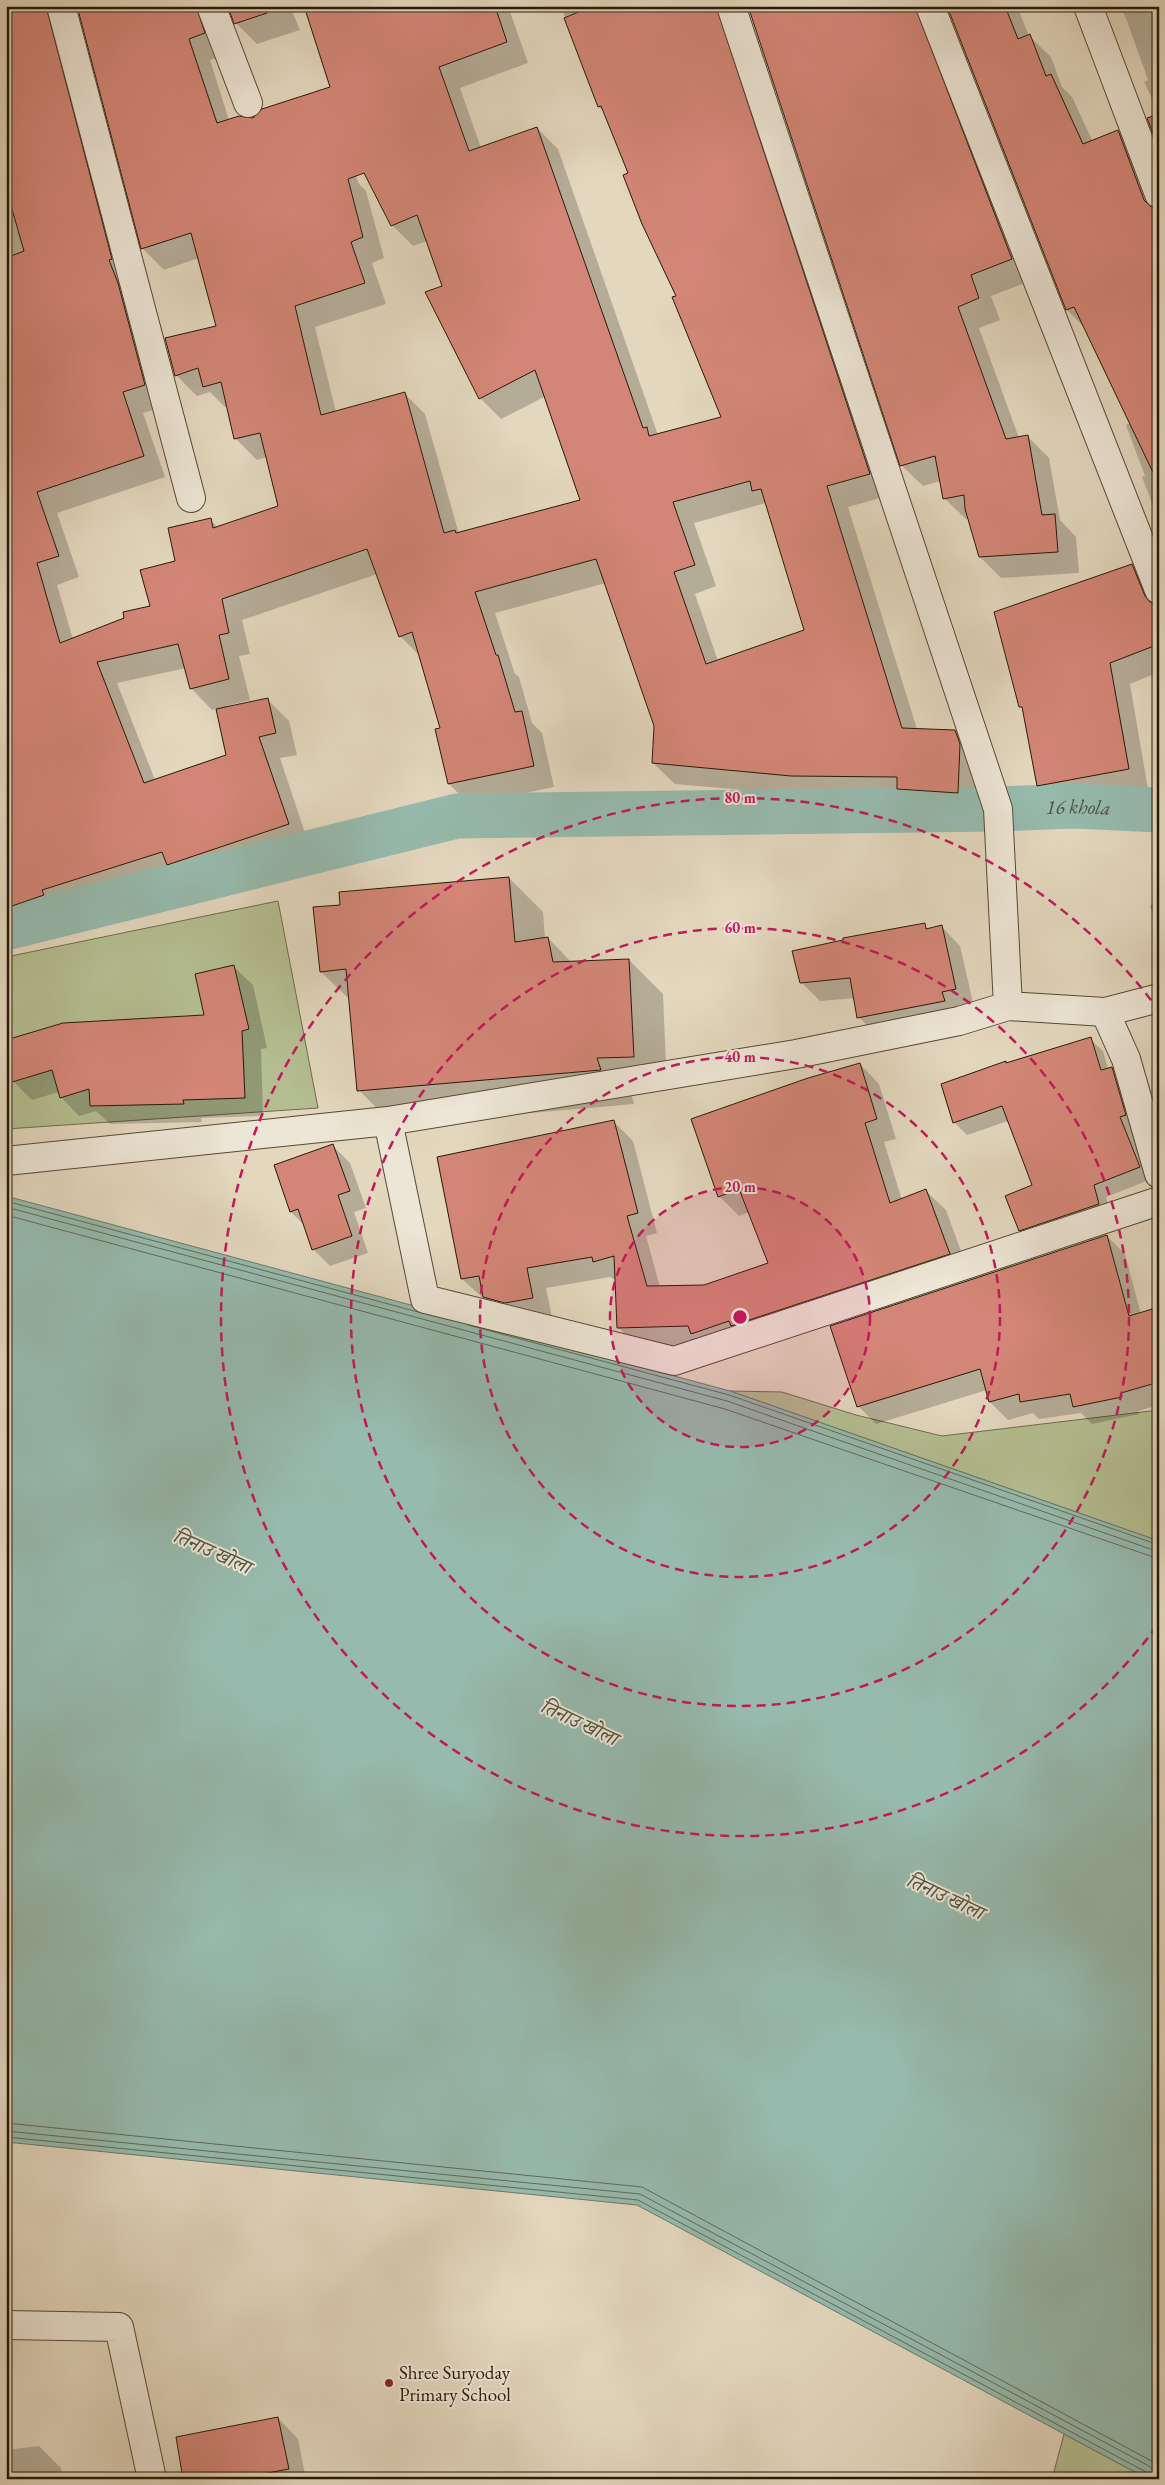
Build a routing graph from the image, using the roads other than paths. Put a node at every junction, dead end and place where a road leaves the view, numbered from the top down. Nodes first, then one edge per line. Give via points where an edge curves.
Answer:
1 (61, 6) edge
2 (211, 6) edge
3 (731, 6) edge
4 (930, 6) edge
5 (1088, 6) edge
6 (248, 103) dead end
7 (1159, 194) edge
8 (191, 498) dead end
9 (1159, 590) edge
10 (1159, 998) edge
11 (1008, 1006) junction
12 (1105, 1012) junction
13 (388, 1121) junction
14 (6, 1161) edge
15 (1159, 1174) edge
16 (1159, 1201) edge
17 (6, 2325) edge
18 (152, 2479) edge

1 - 8 street
2 - 6 street
3 - 11 street via 998,809
4 - 9 street
5 - 7 street
10 - 12 street
11 - 12 street
11 - 13 street via 959,1021 796,1054
12 - 15 street via 1126,1059
13 - 14 street
13 - 16 street via 425,1300 674,1361
17 - 18 street via 119,2327

